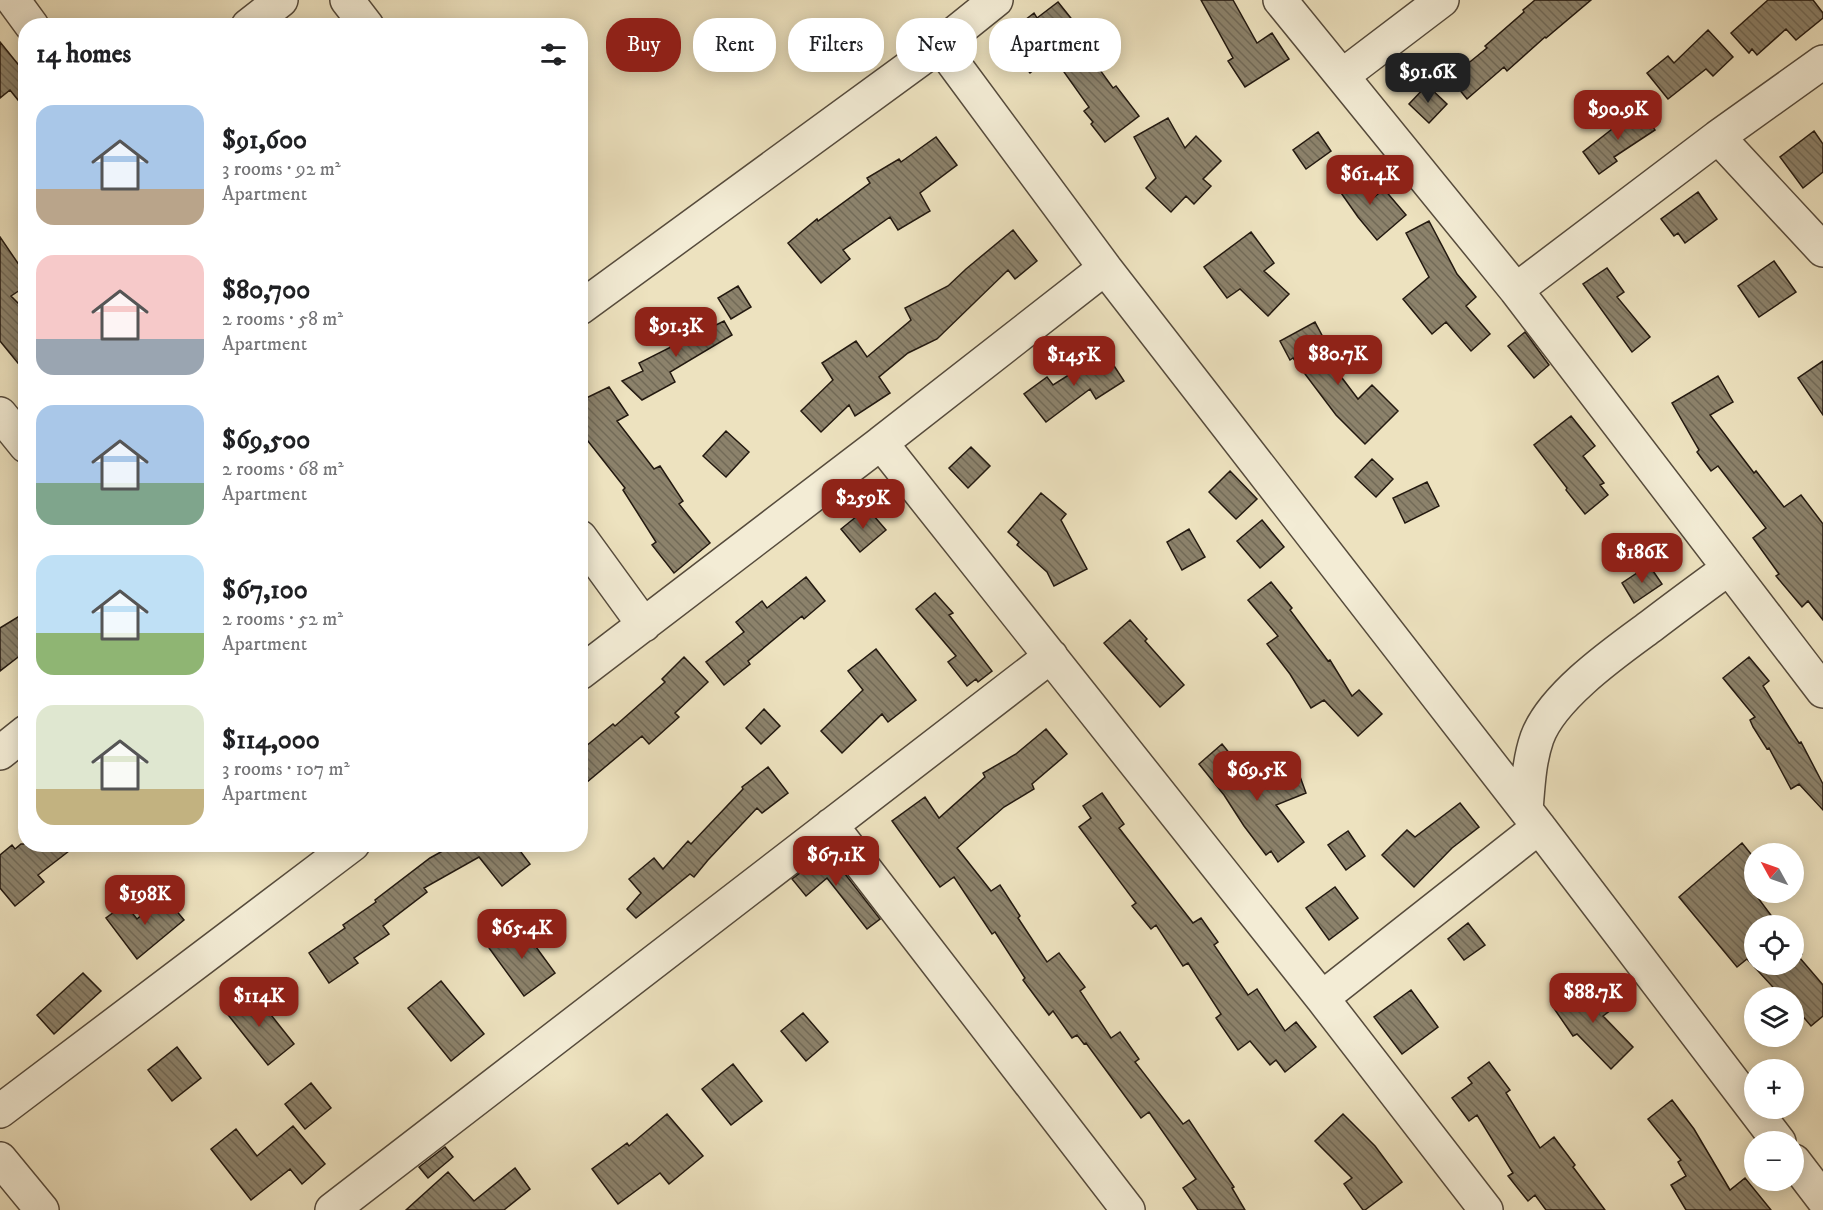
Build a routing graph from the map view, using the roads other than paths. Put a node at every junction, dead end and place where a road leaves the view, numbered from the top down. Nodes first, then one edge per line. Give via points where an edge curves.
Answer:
1 (13, 0) edge
2 (281, 0) edge
3 (347, 0) edge
4 (996, 0) edge
5 (1280, 0) edge
6 (1442, 0) edge
7 (26, 18) edge
8 (258, 18) edge
9 (361, 18) edge
10 (974, 18) edge
11 (1823, 62) edge
12 (903, 72) edge
13 (960, 72) edge
14 (1342, 76) junction
15 (1718, 137) junction
16 (1823, 250) edge
17 (1105, 268) junction
18 (1516, 290) junction
19 (588, 300) edge
20 (0, 414) edge
21 (18, 437) edge
22 (881, 443) junction
23 (588, 548) edge
24 (1729, 568) junction
25 (644, 625) junction
26 (1051, 656) junction
27 (588, 667) edge
28 (1823, 691) edge
29 (18, 738) edge
30 (0, 753) edge
31 (1532, 819) junction
32 (831, 825) junction
33 (342, 852) edge
34 (1322, 998) junction
35 (0, 1111) edge
36 (1771, 1131) edge
37 (0, 1159) edge
38 (1804, 1174) edge
39 (1823, 1199) edge
40 (42, 1210) edge
41 (332, 1210) edge
42 (1128, 1210) edge
43 (1486, 1210) edge

1 - 7 street
2 - 8 street
3 - 9 street
4 - 10 street
5 - 14 street
6 - 14 street
11 - 15 street
12 - 19 street
13 - 17 street
14 - 18 street
15 - 16 street
15 - 18 street
17 - 22 street
17 - 31 street
18 - 24 street
20 - 21 street
22 - 25 street
22 - 26 street
23 - 25 street
24 - 28 street
24 - 31 street via 1602,663 1553,711 1538,736 1529,772
25 - 27 street
26 - 32 street
26 - 34 street
29 - 30 street
31 - 34 street
31 - 36 street
32 - 41 street
32 - 42 street
33 - 35 street
34 - 43 street
37 - 40 street
38 - 39 street

